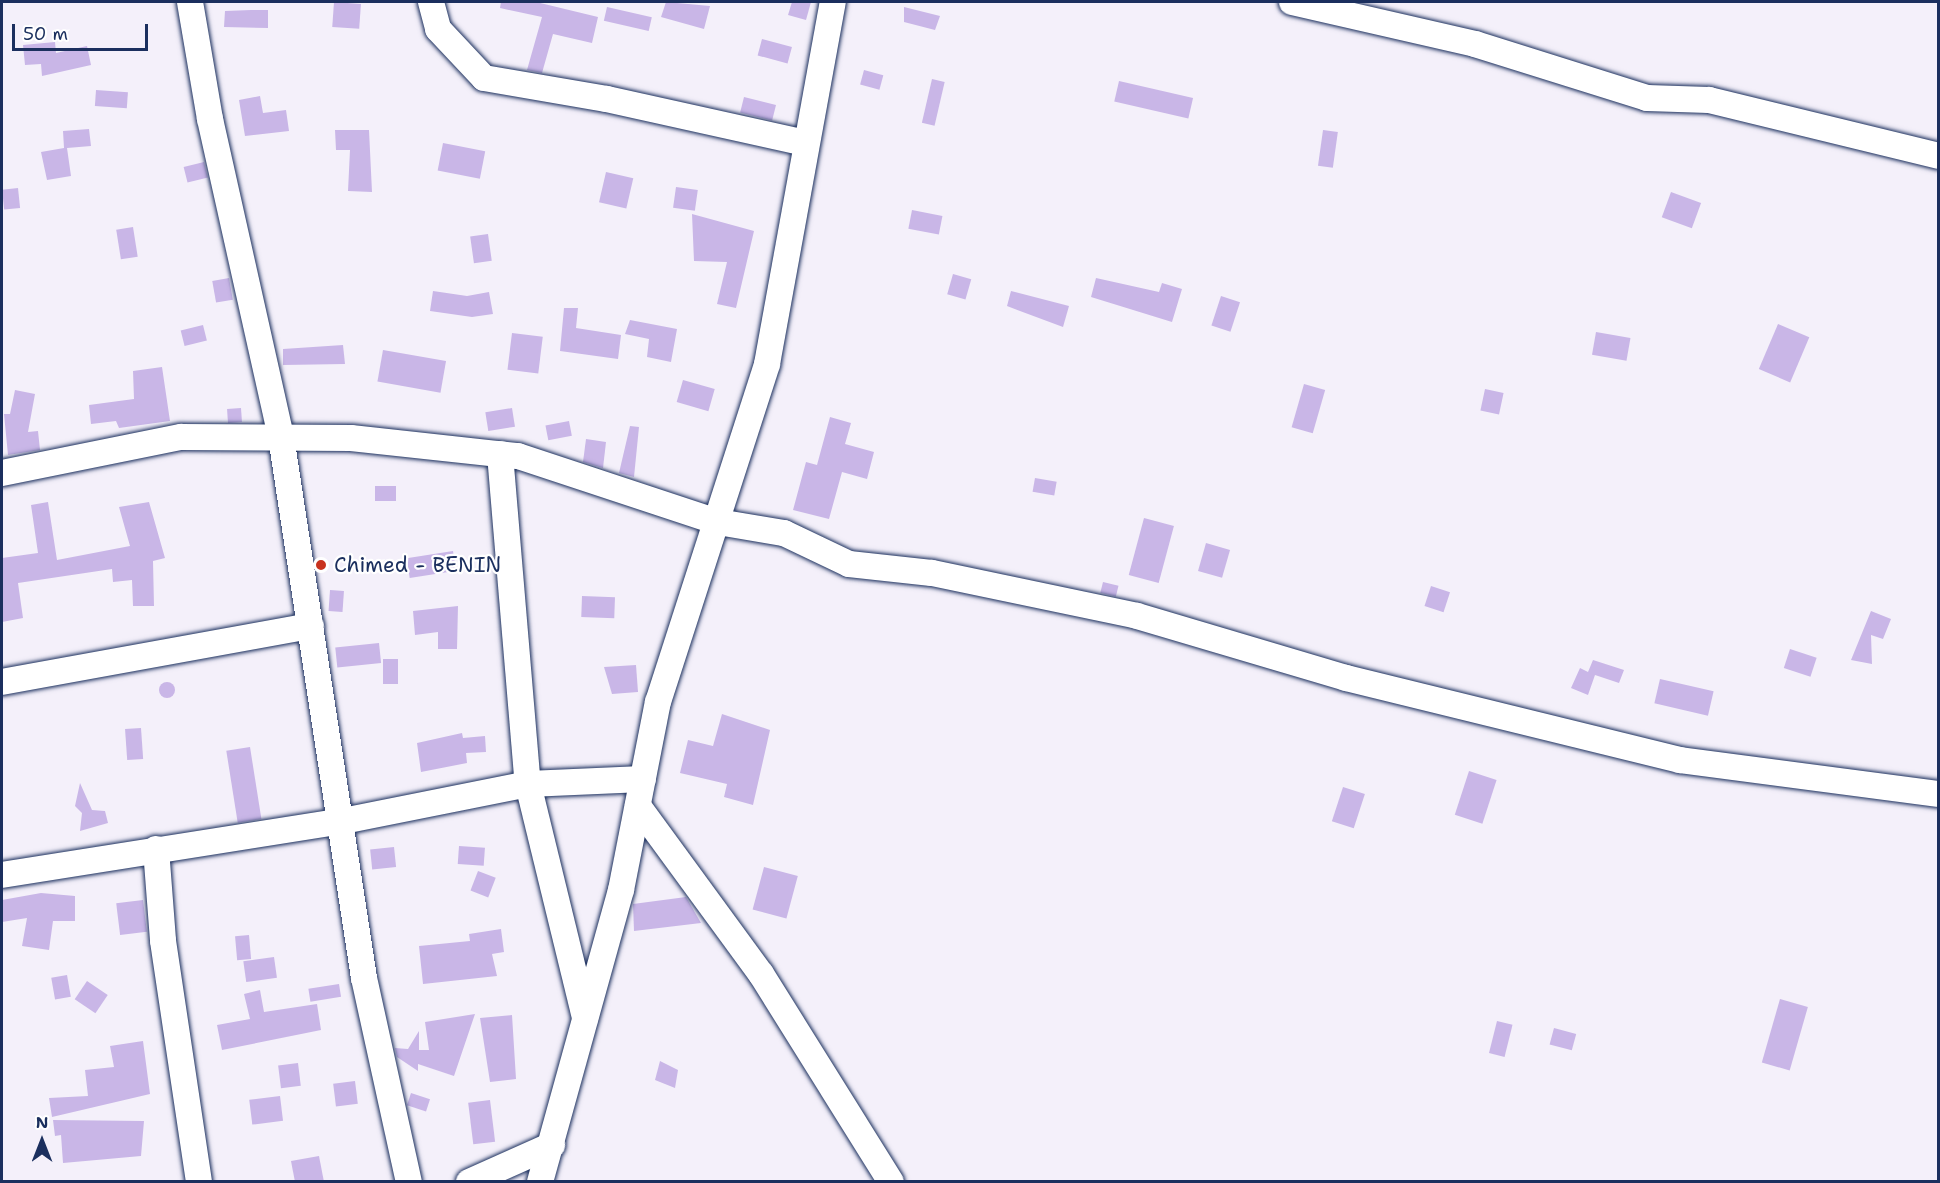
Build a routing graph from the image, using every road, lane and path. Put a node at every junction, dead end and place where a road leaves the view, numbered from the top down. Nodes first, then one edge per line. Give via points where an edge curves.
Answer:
1 (190, 2) edge
2 (431, 2) edge
3 (833, 2) edge
4 (1292, 2) edge
5 (805, 143) junction
6 (1938, 156) edge
7 (281, 437) junction
8 (500, 454) junction
9 (2, 473) edge
10 (718, 522) junction
11 (311, 626) junction
12 (2, 682) edge
13 (643, 779) junction
14 (528, 784) junction
15 (1938, 794) edge
16 (638, 806) junction
17 (343, 821) junction
18 (156, 849) junction
19 (2, 875) edge
20 (586, 1021) junction
21 (552, 1145) junction
22 (200, 1182) edge
23 (409, 1182) edge
24 (469, 1182) edge
25 (540, 1182) edge
26 (891, 1182) edge

1 - 7 street via 210,119
2 - 5 street via 438,29 457,56 484,78 607,99
3 - 5 street
4 - 6 street via 1475,44 1647,98 1709,100
5 - 10 street via 767,364
7 - 8 street via 351,438
7 - 9 street via 181,437
7 - 11 street
8 - 10 street
8 - 14 street
10 - 13 street via 658,702
10 - 15 street via 784,533 849,564 932,573 1137,616 1346,678 1680,760
11 - 12 street
11 - 17 street
13 - 14 street
13 - 16 street
14 - 17 street
14 - 20 street
16 - 20 street
16 - 26 street via 761,974
17 - 18 street
17 - 23 street via 364,978
18 - 19 street
18 - 22 street via 163,941
20 - 21 street
21 - 24 street
21 - 25 street

